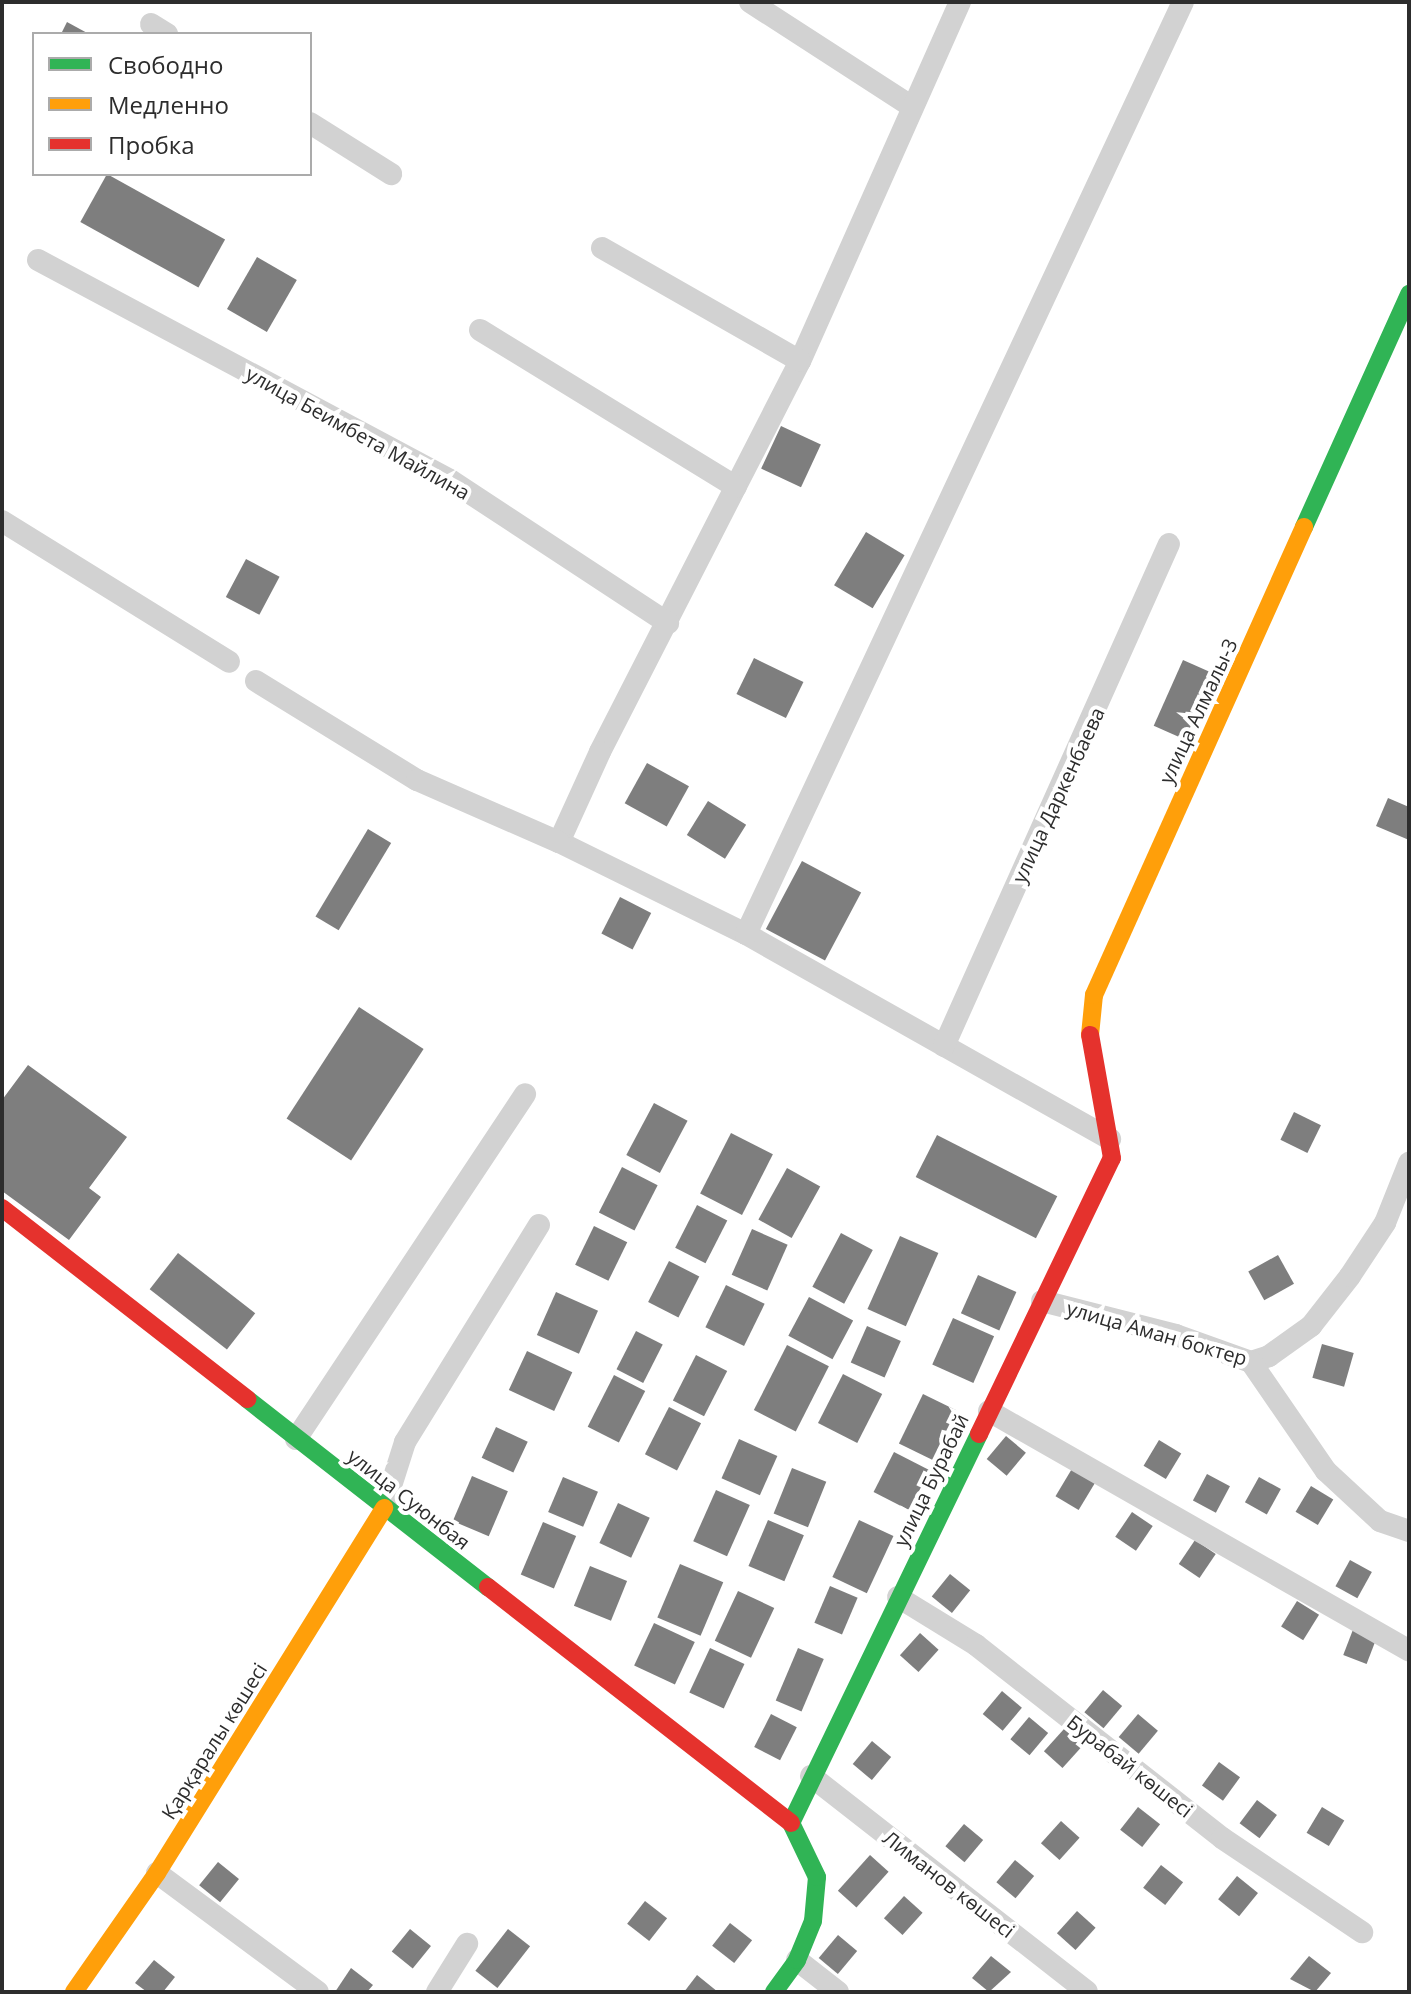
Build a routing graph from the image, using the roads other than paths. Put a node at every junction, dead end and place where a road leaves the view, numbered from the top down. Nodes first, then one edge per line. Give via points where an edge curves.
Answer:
1 (750, 2) edge
2 (960, 2) edge
3 (1183, 2) edge
4 (911, 106) junction
5 (312, 124) edge
6 (391, 174) dead end
7 (602, 248) dead end
8 (38, 260) dead end
9 (1409, 294) edge
10 (480, 330) dead end
11 (800, 361) junction
12 (736, 487) junction
13 (2, 521) edge
14 (1169, 544) dead end
15 (668, 623) junction
16 (229, 662) dead end
17 (256, 681) dead end
18 (559, 842) junction
19 (746, 934) junction
20 (944, 1046) junction
21 (525, 1094) dead end
22 (1111, 1148) junction
23 (1409, 1163) edge
24 (2, 1208) edge
25 (539, 1225) dead end
26 (1042, 1301) junction
27 (1251, 1362) junction
28 (989, 1411) junction
29 (296, 1439) junction
30 (384, 1508) junction
31 (1409, 1531) edge
32 (898, 1597) junction
33 (1409, 1651) edge
34 (811, 1776) junction
35 (791, 1823) junction
36 (157, 1873) junction
37 (1362, 1932) dead end
38 (467, 1944) dead end
39 (797, 1960) junction
40 (74, 1992) edge
41 (318, 1992) edge
42 (437, 1992) edge
43 (774, 1992) edge
44 (838, 1992) edge
45 (1087, 1992) edge

1 - 4 street
2 - 4 street
3 - 19 street
4 - 11 street
5 - 6 street
7 - 11 street
8 - 15 street, улица Беимбета Майлина via 450,480
9 - 22 street, улица Алмалы-3 via 1094,995 1089,1043
10 - 12 street
11 - 12 street
12 - 15 street
13 - 16 street
14 - 20 street, улица Даркенбаева
15 - 18 street
17 - 18 street via 417,780
18 - 19 street
19 - 20 street
20 - 22 street
21 - 29 street
22 - 26 street, улица Бурабай
23 - 27 street, улица Аман боктер via 1385,1223 1321,1313 1286,1348
24 - 29 street, улица Суюнбая
25 - 30 street via 405,1442
26 - 27 street, улица Аман боктер via 1176,1335
26 - 28 street, улица Бурабай
27 - 31 street via 1326,1471 1380,1521
28 - 32 street, улица Бурабай
28 - 33 street
29 - 30 street, улица Суюнбая
30 - 35 street, улица Суюнбая
30 - 36 street, Қарқаралы көшесі
32 - 34 street, улица Бурабай
32 - 37 street, Бурабай көшесі via 976,1645 1222,1838
34 - 35 street, улица Бурабай
34 - 45 street, Лиманов көшесі
35 - 39 street via 817,1877 813,1921
36 - 40 street, Қарқаралы көшесі
36 - 41 street
38 - 42 street
39 - 43 street
39 - 44 street

